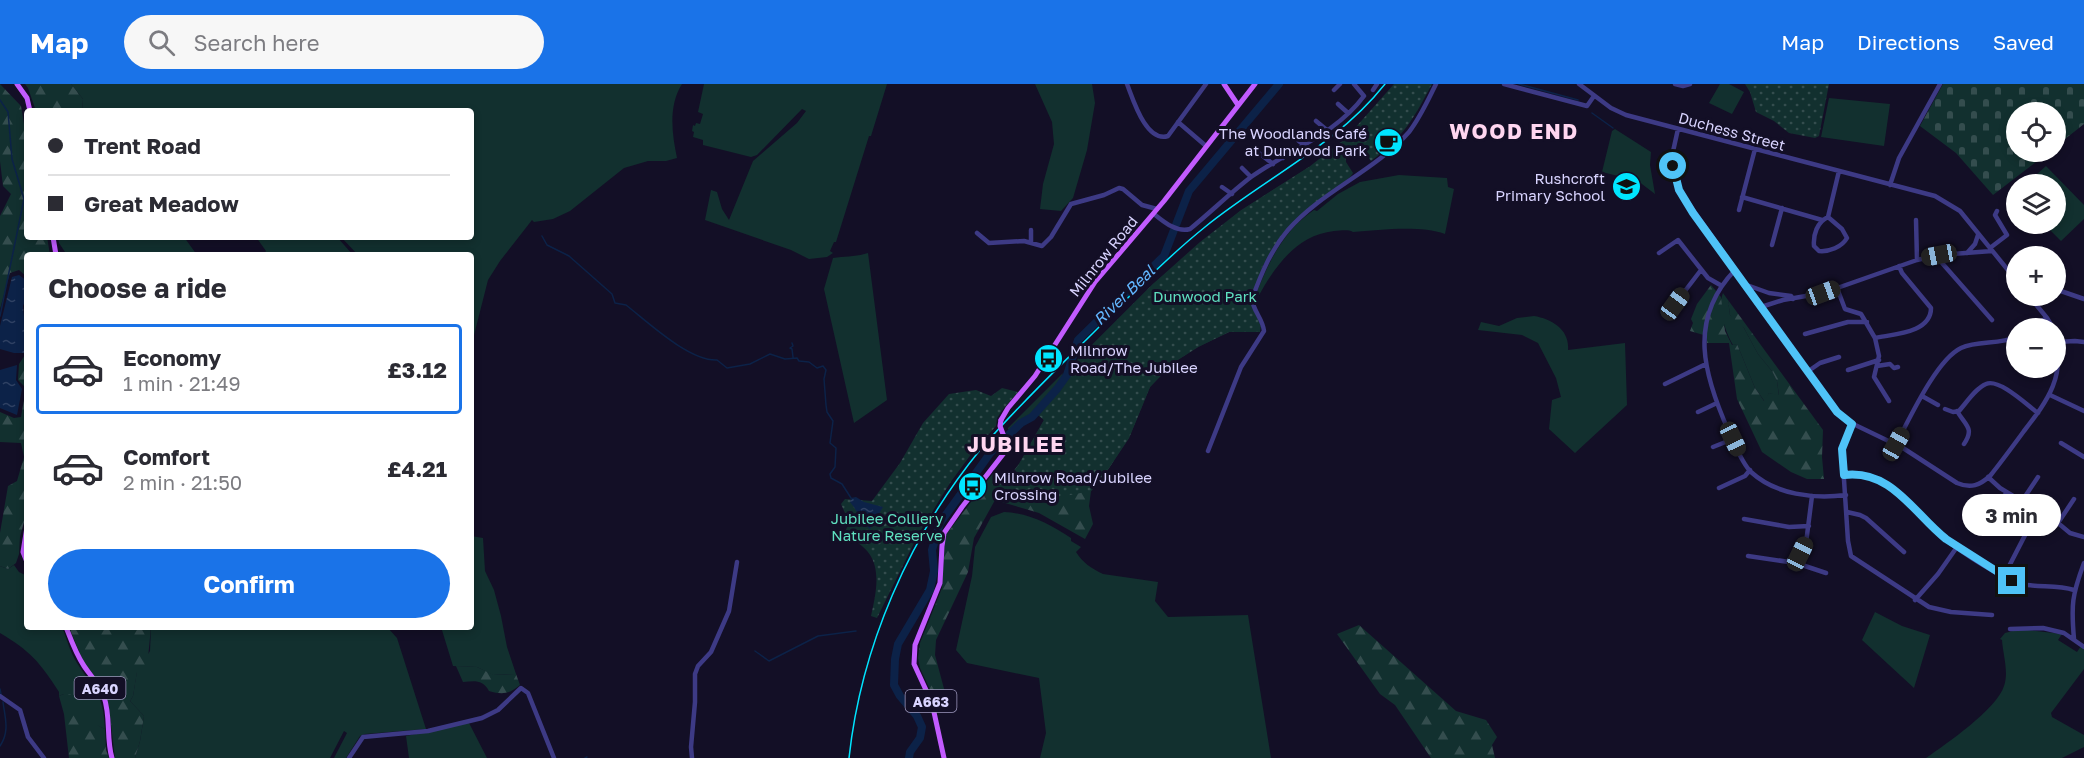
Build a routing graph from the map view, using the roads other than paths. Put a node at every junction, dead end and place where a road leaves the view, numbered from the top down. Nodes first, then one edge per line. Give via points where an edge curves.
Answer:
1 (17, 84) edge
2 (1127, 84) edge
3 (1206, 84) edge
4 (1224, 84) edge
5 (1255, 84) edge
6 (1340, 84) edge
7 (1354, 84) edge
8 (1377, 84) edge
9 (1436, 84) edge
10 (1504, 84) edge
11 (1579, 84) edge
12 (1675, 84) edge
13 (1690, 84) edge
14 (1940, 84) edge
15 (1587, 86) edge
16 (1334, 90) dead end
17 (1373, 90) dead end
18 (1594, 96) junction
19 (1338, 104) dead end
20 (1238, 105) junction
21 (29, 108) edge
22 (1348, 113) junction
23 (1316, 121) dead end
24 (1178, 122) junction
25 (1678, 129) junction
26 (1328, 131) junction
27 (1289, 133) dead end
28 (1206, 146) junction
29 (1305, 146) junction
30 (1268, 147) dead end
31 (1755, 149) junction
32 (1259, 153) dead end
33 (1283, 158) junction
34 (1273, 164) junction
35 (1242, 168) dead end
36 (1839, 171) junction
37 (1251, 177) junction
38 (1890, 185) junction
39 (1222, 187) dead end
40 (1232, 194) junction
41 (1742, 197) junction
42 (1782, 208) junction
43 (1739, 210) dead end
44 (1997, 211) dead end
45 (1155, 212) junction
46 (1825, 218) junction
47 (1916, 220) dead end
48 (1031, 230) dead end
49 (977, 233) dead end
50 (1978, 234) junction
51 (1031, 242) junction
52 (1772, 245) dead end
53 (1991, 250) junction
54 (1659, 253) dead end
55 (1967, 253) junction
56 (1939, 255) junction
57 (1917, 260) junction
58 (1899, 266) junction
59 (2006, 268) edge
60 (1701, 270) junction
61 (1735, 270) junction
62 (1744, 284) junction
63 (1722, 286) junction
64 (1837, 288) junction
65 (2066, 293) edge
66 (1793, 299) junction
67 (2084, 299) edge
68 (1675, 304) dead end
69 (2038, 306) edge
70 (1761, 307) junction
71 (2047, 318) edge
72 (1992, 320) dead end
73 (1867, 322) junction
74 (1805, 334) dead end
75 (1875, 338) junction
76 (2006, 340) edge
77 (2066, 342) edge
78 (2084, 342) edge
79 (1839, 357) dead end
80 (1879, 360) junction
81 (1706, 364) junction
82 (1877, 366) junction
83 (1898, 367) dead end
84 (1848, 370) dead end
85 (1808, 372) junction
86 (2056, 378) edge
87 (1665, 384) dead end
88 (2050, 395) junction
89 (1922, 396) junction
90 (1889, 401) dead end
91 (1717, 403) junction
92 (1938, 405) dead end
93 (1945, 410) dead end
94 (1957, 411) junction
95 (2084, 411) edge
96 (1698, 412) dead end
97 (2038, 413) junction
98 (1852, 424) junction
99 (1733, 439) junction
100 (2061, 443) dead end
101 (1896, 444) junction
102 (1964, 444) dead end
103 (1713, 447) dead end
104 (1208, 451) dead end
105 (2084, 457) edge
106 (1750, 470) junction
107 (1844, 475) junction
108 (1988, 477) junction
109 (2038, 477) dead end
110 (1719, 488) dead end
111 (2007, 492) junction
112 (1846, 495) junction
113 (1812, 496) junction
114 (2074, 499) dead end
115 (2022, 501) junction
116 (2038, 510) junction
117 (1847, 512) junction
118 (1744, 519) dead end
119 (1989, 519) dead end
120 (2058, 523) junction
121 (1809, 526) junction
122 (2084, 537) edge
123 (1957, 547) junction
124 (1904, 552) dead end
125 (1748, 556) dead end
126 (737, 562) dead end
127 (1796, 563) junction
128 (2084, 563) edge
129 (1826, 573) dead end
130 (2004, 576) junction
131 (2074, 590) junction
132 (1915, 600) junction
133 (1992, 615) dead end
134 (2010, 629) dead end
135 (67, 630) edge
136 (2074, 639) junction
137 (2084, 647) edge
138 (0, 696) edge
139 (44, 758) edge
140 (112, 758) edge
141 (349, 758) edge
142 (554, 758) edge
143 (692, 758) edge
144 (944, 758) edge

1 - 21 main road
2 - 24 street via 1146,126 1159,137 1168,136
3 - 24 street
4 - 20 main road
5 - 20 main road, Milnrow Road / A663
6 - 16 street
7 - 22 street via 1364,96
8 - 17 street
9 - 104 street via 1410,131 1308,212 1288,231 1267,262 1252,299 1264,331 1241,367
10 - 18 street via 1587,106
11 - 15 street, Duchess Street
12 - 13 street
14 - 38 street via 1899,158
15 - 18 street, Duchess Street
18 - 25 street, Duchess Street via 1618,113
19 - 22 street
20 - 28 main road, Milnrow Road / A663
22 - 26 street
23 - 26 street
24 - 28 street
25 - 31 street, Duchess Street
25 - 61 street via 1672,156 1679,190
26 - 29 street
27 - 29 street
28 - 45 main road, Milnrow Road / A663
29 - 33 street
30 - 33 street
31 - 36 street, Duchess Street
31 - 41 street
32 - 34 street
33 - 34 street
34 - 37 street
35 - 37 street
36 - 38 street, Duchess Street
36 - 46 street
37 - 40 street
38 - 50 street, Duchess Street via 1935,196 1959,211
39 - 40 street
40 - 45 street via 1190,229 1171,226
41 - 42 street
41 - 43 street
42 - 46 street
42 - 52 street
44 - 53 street via 1995,215 2007,235
45 - 51 street via 1119,188 1071,204 1046,243 1039,246
45 - 144 main road, Milnrow Road / A663, bridge via 1092,286 1035,376 1008,408 1000,426 1006,442 1004,453 944,533 940,583 915,645 914,664 932,703
46 - 46 street via 1842,229 1847,238 1821,252 1813,243
47 - 57 street
48 - 51 street
49 - 51 street via 989,243
50 - 53 street, Duchess Street
50 - 55 street
53 - 55 street
53 - 59 street, Duchess Street
54 - 60 street via 1678,240
55 - 56 street
56 - 57 street
56 - 72 street
57 - 58 street
58 - 64 street
58 - 75 street via 1926,300 1930,317 1922,327
60 - 63 street
60 - 68 street
61 - 62 street
61 - 63 street
62 - 66 street
62 - 70 street
63 - 81 street via 1705,325
64 - 66 street
64 - 73 street via 1845,309 1861,314
65 - 67 street
66 - 70 street
69 - 71 street
70 - 85 street
73 - 74 street via 1848,322
73 - 75 street
75 - 80 street
76 - 89 street via 1961,348
77 - 78 street
79 - 85 street
80 - 82 street
80 - 84 street
81 - 87 street
81 - 91 street
82 - 83 street
82 - 90 street via 1875,381
85 - 98 street via 1842,418
86 - 88 street
88 - 95 street
88 - 97 street
89 - 92 street
89 - 101 street
91 - 96 street
91 - 99 street
93 - 94 street
94 - 97 street via 1984,384 1992,382
94 - 102 street via 1970,430
97 - 108 street
98 - 101 street
98 - 107 street via 1842,449
99 - 103 street
99 - 106 street
100 - 105 street
101 - 108 street via 1965,486 1974,486
106 - 110 street
106 - 113 street via 1781,489
107 - 112 street
107 - 123 street via 1862,474 1897,491 1936,532
108 - 111 street
109 - 115 street
111 - 115 street
111 - 119 street
112 - 113 street
112 - 117 street
113 - 121 street
114 - 120 street
115 - 116 street
116 - 120 street
116 - 130 street
117 - 124 street via 1866,518
117 - 132 street via 1851,556
118 - 121 street via 1789,527
120 - 122 street via 2070,533
121 - 127 street
123 - 130 street
123 - 132 street
125 - 127 street
126 - 143 street via 729,611 711,652 695,674
127 - 129 street
128 - 131 street
130 - 131 street via 2023,584
131 - 136 street
132 - 133 street via 1951,612
134 - 136 street via 2043,628
135 - 140 main road, A640 via 105,701
136 - 137 street
138 - 139 street via 20,710 28,737
141 - 142 street via 363,737 428,731 482,718 498,710 521,688 528,693

